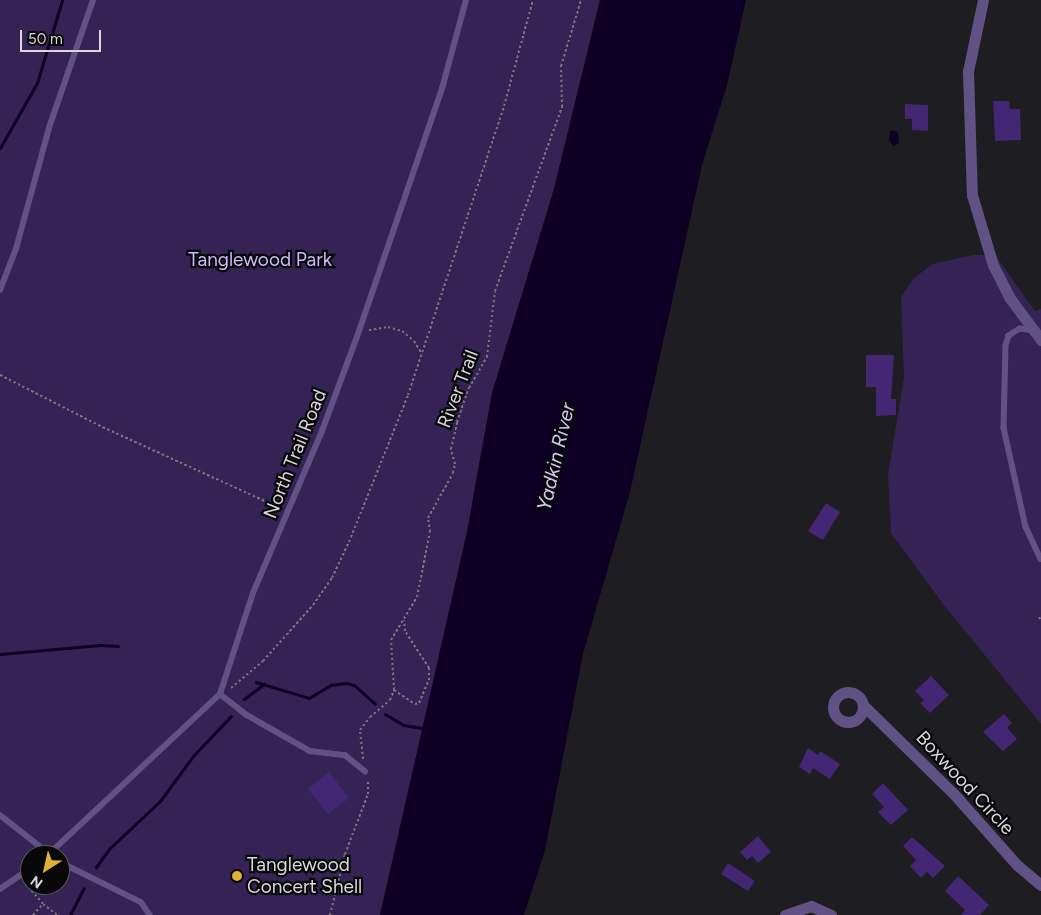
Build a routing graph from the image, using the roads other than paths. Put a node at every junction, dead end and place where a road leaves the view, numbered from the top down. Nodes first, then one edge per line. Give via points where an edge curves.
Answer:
1 (93, 0) edge
2 (466, 0) edge
3 (983, 0) edge
4 (0, 290) edge
5 (1038, 334) edge
6 (1041, 559) edge
7 (220, 694) junction
8 (863, 705) dead end
9 (365, 771) road end
10 (0, 815) edge
11 (38, 845) edge
12 (60, 845) edge
13 (70, 867) edge
14 (20, 876) edge
15 (1041, 884) edge
16 (0, 888) edge
17 (150, 915) edge
18 (785, 915) edge
19 (832, 915) edge

1 - 4 lane via 49,128 16,248
2 - 7 lane, North Trail Road via 442,89 357,337 253,593
3 - 5 street via 968,71 972,195 993,265
5 - 6 lane via 1020,329 1010,336 1006,346 1004,428 1026,527
7 - 9 lane via 247,715 310,750 345,755
7 - 12 lane, North Trail Road
8 - 15 street, Boxwood Circle via 954,794 1017,865
10 - 11 lane
13 - 17 lane via 141,902
14 - 16 lane
18 - 19 street via 811,906

